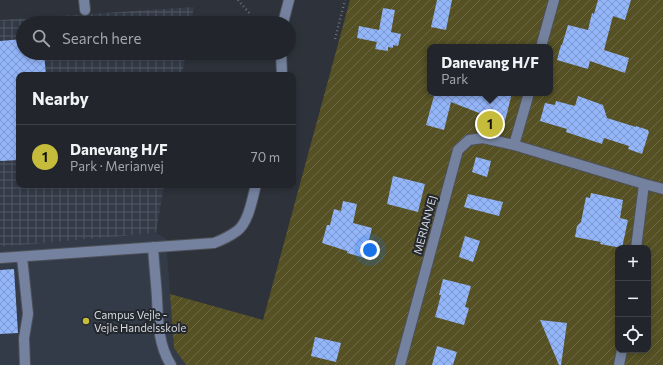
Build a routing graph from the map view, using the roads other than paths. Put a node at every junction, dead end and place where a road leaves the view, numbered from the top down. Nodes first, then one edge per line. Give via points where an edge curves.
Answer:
1 (289, 0) edge
2 (554, 0) edge
3 (285, 16) edge
4 (542, 44) edge
5 (281, 60) edge
6 (282, 72) edge
7 (528, 96) edge
8 (514, 145) junction
9 (644, 184) junction
10 (255, 188) edge
11 (663, 189) edge
12 (636, 245) edge
13 (153, 248) junction
14 (22, 257) junction
15 (0, 258) edge
16 (622, 353) edge
17 (25, 365) edge
18 (171, 365) edge
19 (400, 365) edge
20 (620, 365) edge

1 - 3 street
2 - 4 street
5 - 6 street
7 - 8 street
8 - 9 street, MERIANVEJ
8 - 19 street, MERIANVEJ via 483,138 469,140 458,150
9 - 11 street, MERIANVEJ
9 - 12 street
10 - 13 street via 248,216 238,231 214,243
13 - 14 street
13 - 18 street via 159,328
14 - 15 street
14 - 17 street via 28,314 24,338
16 - 20 street

